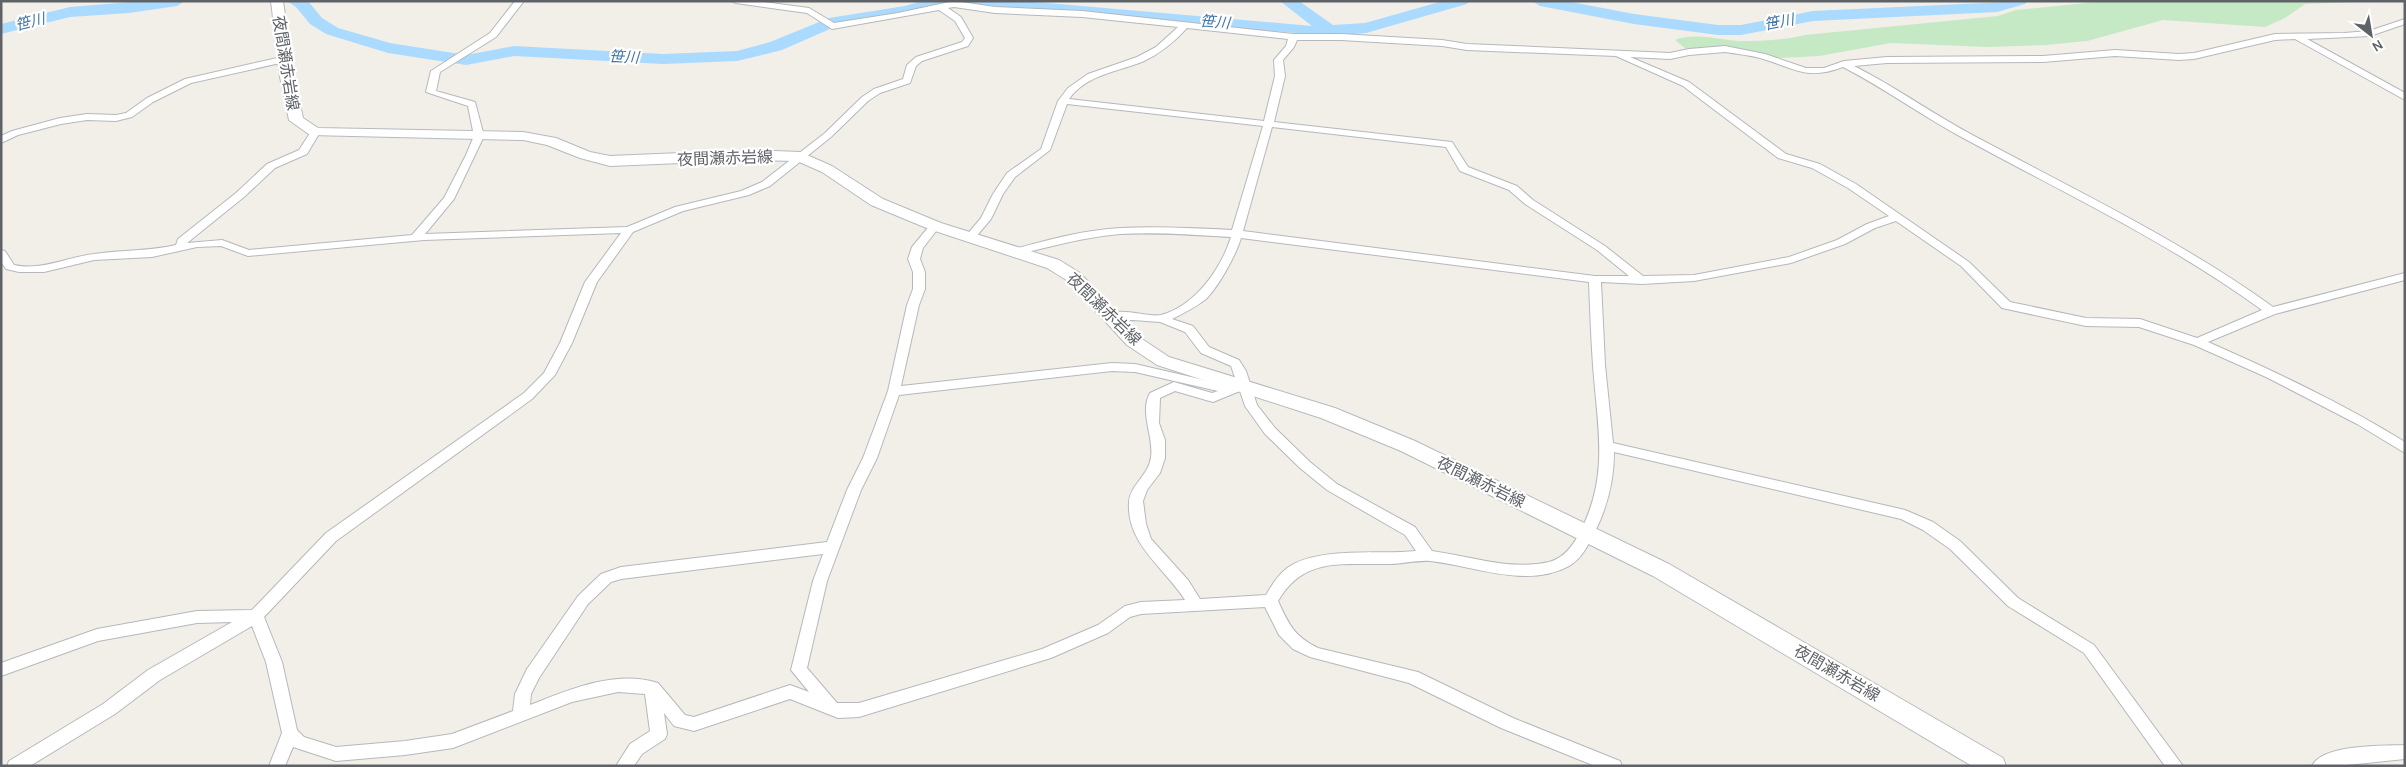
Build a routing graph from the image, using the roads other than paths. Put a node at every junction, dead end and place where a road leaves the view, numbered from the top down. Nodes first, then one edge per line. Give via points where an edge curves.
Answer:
1 (276, 1) edge
2 (520, 1) edge
3 (736, 1) edge
4 (921, 6) edge
5 (937, 6) junction
6 (2405, 21) edge
7 (1184, 26) junction
8 (2295, 36) junction
9 (1293, 37) junction
10 (1613, 53) junction
11 (286, 59) junction
12 (1844, 64) junction
13 (2405, 97) edge
14 (1063, 101) junction
15 (1267, 125) junction
16 (315, 132) junction
17 (479, 136) junction
18 (1, 140) edge
19 (800, 156) junction
20 (1898, 217) junction
21 (935, 226) junction
22 (629, 230) junction
23 (1237, 234) junction
24 (970, 236) junction
25 (415, 238) junction
26 (181, 247) junction
27 (1015, 252) junction
28 (1, 253) edge
29 (2405, 276) edge
30 (1595, 279) junction
31 (1642, 281) junction
32 (2271, 311) junction
33 (1111, 317) junction
34 (1162, 319) junction
35 (2198, 342) junction
36 (1237, 387) junction
37 (894, 391) junction
38 (1606, 446) junction
39 (2405, 448) edge
40 (1586, 534) junction
41 (834, 547) junction
42 (1428, 556) junction
43 (1270, 602) junction
44 (1196, 605) junction
45 (256, 616) junction
46 (1, 670) edge
47 (652, 688) junction
48 (831, 708) junction
49 (520, 717) junction
50 (290, 733) junction
51 (2405, 752) edge
52 (15, 766) edge
53 (277, 766) edge
54 (624, 766) edge
55 (1614, 766) edge
56 (1994, 766) edge
57 (2175, 766) edge
58 (2320, 766) edge

1 - 11 main road, 夜間瀬赤岩線
2 - 17 street via 492,35 436,71 431,92 472,104
3 - 4 street via 809,11 829,24 898,16
4 - 5 street
5 - 7 street via 961,4 994,10 1082,14
5 - 19 street via 952,11 957,17 969,38 965,44 919,59 912,65 908,81 864,99 836,128
6 - 8 street via 2370,33
7 - 9 street
7 - 14 street via 1159,49 1081,82
8 - 12 street via 2275,37 2194,56 2115,53 2043,60 1887,60
8 - 13 street
9 - 10 street
9 - 15 street via 1290,47 1278,60 1280,76
10 - 12 street via 1670,56 1725,49 1762,56 1804,72 1825,72
10 - 20 street via 1686,84 1767,147 1782,156 1833,174
11 - 16 main road, 夜間瀬赤岩線 via 296,120
11 - 18 street via 188,81 150,100 129,115 60,121
12 - 32 street via 1971,139 2020,162 2207,266
14 - 15 street
14 - 24 street via 1045,150 1011,175 986,219
15 - 23 street
15 - 31 street via 1449,144 1464,169 1513,188 1528,202 1601,248
16 - 17 main road, 夜間瀬赤岩線
16 - 26 street via 303,152 271,166 240,196 182,242
17 - 19 main road, 夜間瀬赤岩線 via 523,136 551,141 610,161
17 - 25 street via 449,199
19 - 21 main road, 夜間瀬赤岩線 via 877,202
19 - 22 street via 766,184 745,193 679,209
20 - 31 street via 1791,260 1694,278
20 - 35 street via 1965,264 2006,305 2086,322 2140,323
21 - 24 main road, 夜間瀬赤岩線
21 - 37 street via 918,247 914,259 919,289
22 - 25 street
22 - 45 street via 591,282 549,375 528,396 331,537
23 - 27 street via 1119,231 1064,239
23 - 30 street
23 - 34 street via 1215,279 1203,295
24 - 27 main road, 夜間瀬赤岩線
25 - 26 street via 248,252 222,243
26 - 28 street via 152,254 94,257 44,269 10,267
27 - 33 main road, 夜間瀬赤岩線 via 1053,264 1074,277
29 - 32 street
30 - 31 street
30 - 38 street
32 - 35 street
33 - 34 street
33 - 36 main road, 夜間瀬赤岩線 via 1133,341 1163,361
34 - 36 street via 1189,329 1205,350 1235,363 1240,371
35 - 39 street via 2362,421
36 - 37 street via 1135,368 1112,368
36 - 40 main road, 夜間瀬赤岩線 via 1328,413 1408,446
36 - 42 street via 1270,431 1305,465 1352,500 1410,531
36 - 44 street via 1213,398 1174,386 1154,396 1158,458 1136,501 1139,524 1145,541 1183,584
37 - 41 street
38 - 40 street via 1604,486
38 - 57 street via 1905,515 1928,526 1955,545 2013,602 2089,649
40 - 42 street via 1575,554 1564,562 1536,569 1507,570
40 - 56 main road, 夜間瀬赤岩線 via 1661,570
41 - 48 street via 820,581 799,670
41 - 49 street via 621,573 606,578 582,600 533,674 523,694
42 - 43 street via 1392,559 1344,557 1320,561 1289,575 1276,588
43 - 44 street
43 - 55 street via 1284,631 1298,645 1315,653 1412,677 1506,723
44 - 48 street via 1125,612 1103,629 1046,654 859,710
45 - 46 street via 197,618 97,636
45 - 50 street via 274,662
45 - 52 street via 154,675 109,709
47 - 48 street via 680,722 694,724 790,692
47 - 49 street via 618,685 571,696
47 - 54 street via 660,734 636,749
49 - 50 street via 453,741 336,754 299,742
50 - 53 street
51 - 58 street via 2338,757

